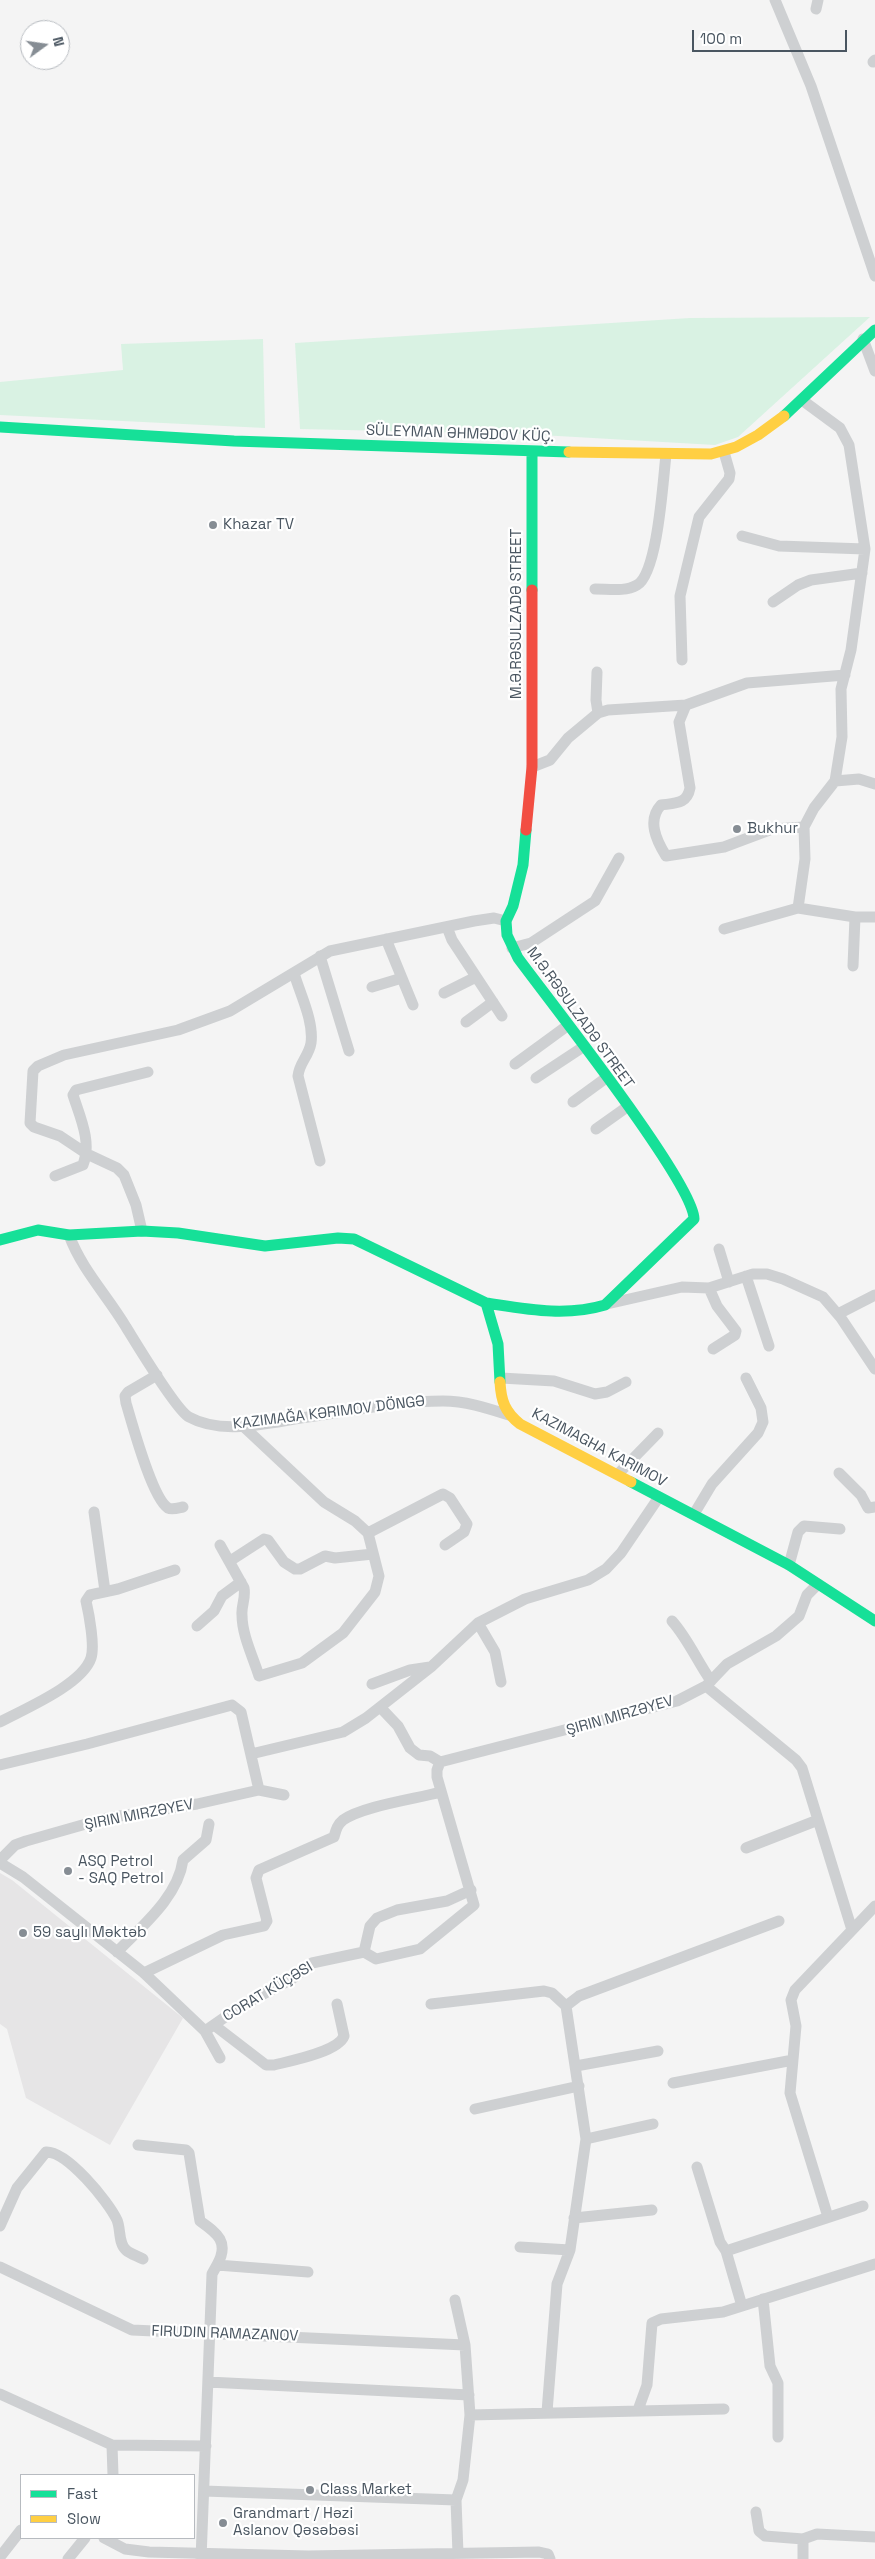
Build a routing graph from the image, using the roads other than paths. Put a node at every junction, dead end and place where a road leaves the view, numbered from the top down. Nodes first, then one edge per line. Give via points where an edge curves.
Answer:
1 (775, 0) edge
2 (875, 240) edge
3 (864, 245) junction
4 (875, 276) edge
5 (875, 330) edge
6 (863, 339) junction
7 (875, 372) edge
8 (802, 400) junction
9 (0, 427) edge
10 (532, 452) junction
11 (724, 452) junction
12 (666, 455) junction
13 (742, 536) dead end
14 (865, 549) junction
15 (862, 573) junction
16 (595, 589) dead end
17 (774, 602) dead end
18 (682, 660) dead end
19 (596, 672) dead end
20 (844, 675) junction
21 (686, 705) junction
22 (598, 713) junction
23 (532, 767) junction
24 (835, 781) junction
25 (875, 784) edge
26 (804, 827) junction
27 (620, 858) dead end
28 (798, 908) junction
29 (855, 917) junction
30 (875, 918) edge
31 (506, 921) junction
32 (447, 927) junction
33 (724, 929) dead end
34 (386, 940) junction
35 (512, 948) junction
36 (320, 956) junction
37 (853, 966) dead end
38 (294, 973) junction
39 (476, 977) junction
40 (402, 978) junction
41 (372, 988) dead end
42 (444, 993) dead end
43 (493, 1002) junction
44 (413, 1005) dead end
45 (502, 1016) dead end
46 (466, 1022) dead end
47 (567, 1026) junction
48 (583, 1048) junction
49 (349, 1051) dead end
50 (515, 1064) dead end
51 (148, 1072) dead end
52 (536, 1078) dead end
53 (606, 1078) junction
54 (572, 1102) dead end
55 (627, 1107) junction
56 (596, 1129) dead end
57 (87, 1154) junction
58 (320, 1161) dead end
59 (55, 1176) dead end
60 (142, 1231) junction
61 (69, 1235) junction
62 (0, 1240) edge
63 (720, 1249) dead end
64 (746, 1276) junction
65 (729, 1282) junction
66 (709, 1288) junction
67 (875, 1295) edge
68 (486, 1303) junction
69 (605, 1305) junction
70 (838, 1314) junction
71 (769, 1346) dead end
72 (714, 1349) dead end
73 (875, 1369) edge
74 (157, 1375) junction
75 (501, 1378) junction
76 (746, 1378) dead end
77 (626, 1382) dead end
78 (508, 1415) junction
79 (243, 1426) junction
80 (658, 1433) dead end
81 (839, 1473) dead end
82 (618, 1474) junction
83 (659, 1497) junction
84 (183, 1508) dead end
85 (875, 1508) edge
86 (94, 1512) dead end
87 (694, 1514) junction
88 (840, 1529) dead end
89 (368, 1533) junction
90 (220, 1545) dead end
91 (445, 1545) dead end
92 (373, 1554) junction
93 (230, 1561) junction
94 (789, 1565) junction
95 (175, 1570) dead end
96 (241, 1582) junction
97 (818, 1584) junction
98 (105, 1591) junction
99 (672, 1621) dead end
100 (875, 1621) edge
101 (478, 1623) junction
102 (198, 1626) dead end
103 (431, 1667) junction
104 (501, 1682) dead end
105 (708, 1683) junction
106 (372, 1684) dead end
107 (380, 1707) junction
108 (0, 1722) edge
109 (251, 1754) junction
110 (440, 1762) junction
111 (0, 1765) edge
112 (259, 1790) junction
113 (441, 1792) junction
114 (284, 1795) dead end
115 (818, 1820) junction
116 (208, 1824) dead end
117 (746, 1848) dead end
118 (0, 1861) edge
119 (471, 1890) junction
120 (875, 1906) edge
121 (779, 1921) dead end
122 (852, 1930) junction
123 (117, 1952) junction
124 (364, 1952) junction
125 (144, 1973) junction
126 (337, 2004) dead end
127 (431, 2004) dead end
128 (566, 2006) junction
129 (209, 2028) junction
130 (658, 2052) dead end
131 (220, 2058) dead end
132 (793, 2060) junction
133 (576, 2066) junction
134 (672, 2083) dead end
135 (579, 2086) junction
136 (475, 2109) dead end
137 (653, 2124) dead end
138 (586, 2139) junction
139 (138, 2145) dead end
140 (697, 2167) dead end
141 (863, 2206) dead end
142 (652, 2210) dead end
143 (828, 2217) junction
144 (574, 2218) junction
145 (0, 2226) edge
146 (520, 2248) dead end
147 (570, 2250) junction
148 (726, 2251) junction
149 (143, 2259) dead end
150 (875, 2264) edge
151 (218, 2265) junction
152 (0, 2267) edge
153 (308, 2272) dead end
154 (763, 2299) junction
155 (455, 2300) dead end
156 (742, 2306) junction
157 (209, 2333) junction
158 (465, 2345) junction
159 (208, 2382) junction
160 (0, 2394) edge
161 (469, 2395) junction
162 (724, 2409) dead end
163 (638, 2410) junction
164 (547, 2412) junction
165 (470, 2415) junction
166 (778, 2437) dead end
167 (112, 2445) junction
168 (206, 2446) junction
169 (113, 2474) edge
170 (200, 2496) edge
171 (456, 2500) junction
172 (756, 2512) dead end
173 (20, 2531) edge
174 (875, 2537) edge
175 (84, 2539) edge
176 (106, 2539) edge
177 (803, 2539) junction
178 (458, 2554) junction
179 (150, 2556) edge
180 (201, 2556) edge
181 (261, 2556) edge
182 (0, 2557) edge
183 (308, 2558) edge
184 (68, 2559) edge
185 (550, 2559) edge
186 (803, 2559) edge

1 - 3 street via 811,86
2 - 3 street
3 - 4 street
5 - 6 street, SÜLEYMAN ƏHMƏDOV KÜÇ.
6 - 7 street
6 - 8 street, SÜLEYMAN ƏHMƏDOV KÜÇ.
8 - 11 street, SÜLEYMAN ƏHMƏDOV KÜÇ. via 755,437
8 - 14 street via 845,435
9 - 10 street, SÜLEYMAN ƏHMƏDOV KÜÇ.
10 - 12 street, SÜLEYMAN ƏHMƏDOV KÜÇ.
10 - 23 street, M.Ə.RƏSULZADƏ STREET
11 - 12 street, SÜLEYMAN ƏHMƏDOV KÜÇ.
11 - 18 street via 729,479 699,517 680,596
12 - 16 street via 656,540 645,576 636,586
13 - 14 street via 779,546
14 - 15 street
15 - 17 street via 811,580
15 - 20 street via 851,650
19 - 22 street
20 - 21 street via 747,684
20 - 24 street via 841,689 842,737
21 - 22 street
21 - 26 street via 679,722 690,788 688,797 682,802 662,805 655,812 653,823 666,856 724,847 772,829
22 - 23 street via 568,738 550,760
23 - 31 street, M.Ə.RƏSULZADƏ STREET via 523,864
24 - 25 street via 859,779
24 - 26 street
26 - 28 street via 806,859
27 - 35 street via 594,901 531,944
28 - 29 street
28 - 33 street
29 - 30 street
29 - 37 street
31 - 32 street via 494,918
31 - 35 street, M.Ə.RƏSULZADƏ STREET
32 - 34 street
32 - 39 street
34 - 36 street via 330,951
34 - 40 street
35 - 47 street, M.Ə.RƏSULZADƏ STREET
36 - 38 street
36 - 49 street
38 - 57 street via 243,1005 178,1030 64,1054 38,1066 33,1071 30,1123 60,1136
38 - 58 street via 311,1041 298,1067 298,1076
39 - 42 street
39 - 43 street
40 - 41 street
40 - 44 street
43 - 45 street
43 - 46 street
47 - 48 street, M.Ə.RƏSULZADƏ STREET
47 - 50 street
48 - 52 street
48 - 53 street, M.Ə.RƏSULZADƏ STREET
51 - 57 street via 76,1090 73,1095 82,1122
53 - 54 street
53 - 55 street, M.Ə.RƏSULZADƏ STREET
55 - 56 street
55 - 69 street, M.Ə.RƏSULZADƏ STREET via 690,1200 694,1220
57 - 59 street via 83,1165
57 - 60 street via 117,1168 124,1176
60 - 61 street
60 - 68 street via 265,1246 354,1239
61 - 62 street via 38,1230
61 - 74 street via 77,1257 114,1307
63 - 65 street
64 - 65 street
64 - 70 street via 766,1274 783,1279 823,1297
64 - 71 street
65 - 66 street
66 - 69 street via 682,1287
66 - 72 street via 716,1306 736,1331
67 - 70 street
68 - 69 street, M.Ə.RƏSULZADƏ STREET via 566,1313 588,1312
68 - 75 street, KAZIMAGHA KARIMOV via 498,1344
70 - 73 street
74 - 79 street via 187,1416 210,1425
74 - 84 street via 125,1396 157,1492 166,1507
75 - 77 street via 554,1381 595,1394
75 - 78 street, KAZIMAGHA KARIMOV via 501,1400
76 - 87 street via 761,1408 763,1422 758,1433 712,1484
78 - 79 street via 473,1403 411,1402
78 - 82 street, KAZIMAGHA KARIMOV via 538,1434
79 - 89 street via 324,1502
80 - 82 street
81 - 85 street via 861,1495 868,1508
82 - 83 street, KAZIMAGHA KARIMOV
83 - 87 street, KAZIMAGHA KARIMOV
83 - 101 street via 621,1553 606,1569 588,1580 525,1599
86 - 98 street
87 - 94 street, KAZIMAGHA KARIMOV
88 - 94 street via 804,1526 798,1532
89 - 91 street via 443,1494 450,1498 467,1524 464,1532
89 - 92 street
90 - 93 street
92 - 93 street via 325,1556 295,1569 284,1562 264,1539
92 - 96 street via 379,1576 375,1592 343,1633 302,1664 258,1676 241,1614 245,1595
93 - 96 street
94 - 97 street, KAZIMAGHA KARIMOV
95 - 98 street
96 - 102 street via 222,1596 214,1611
97 - 100 street, KAZIMAGHA KARIMOV
97 - 105 street, ŞIRIN MIRZƏYEV via 807,1595 799,1616 776,1636 727,1664
98 - 108 street via 90,1595 86,1600 92,1657 86,1668 70,1683
99 - 105 street via 683,1634
101 - 103 street
101 - 104 street via 495,1652
103 - 106 street via 410,1670
103 - 107 street
105 - 110 street, ŞIRIN MIRZƏYEV via 677,1701
105 - 115 street via 796,1760 802,1768
107 - 109 street via 342,1732
107 - 110 street via 398,1726 410,1748 419,1755 430,1756
109 - 111 street via 241,1712 232,1705
109 - 112 street
110 - 113 street, CORAT KÜÇƏSI via 437,1777
112 - 114 street, ŞIRIN MIRZƏYEV
112 - 118 street, ŞIRIN MIRZƏYEV via 197,1804 107,1818 16,1845
113 - 119 street, CORAT KÜÇƏSI
113 - 125 street via 366,1810 343,1820 334,1837 322,1844 259,1870 256,1878 267,1921 264,1926 223,1935
115 - 117 street
115 - 122 street
116 - 123 street via 206,1840 183,1860 181,1875 159,1909
118 - 123 street
119 - 124 street via 447,1901 397,1910 377,1918 370,1926
119 - 124 street, CORAT KÜÇƏSI via 474,1905 420,1949 376,1959
120 - 122 street
121 - 128 street via 578,1996
122 - 132 street via 795,1990 791,2000 796,2026
123 - 125 street
124 - 129 street, CORAT KÜÇƏSI via 312,1963 292,1979 241,2006
125 - 129 street
126 - 129 street via 344,2036 342,2041 330,2049 274,2065 266,2065
127 - 128 street via 544,1991 552,1993
128 - 133 street
129 - 131 street
130 - 133 street
132 - 134 street
132 - 143 street via 790,2093
133 - 135 street
135 - 136 street
135 - 138 street
137 - 138 street
138 - 144 street
139 - 151 street via 189,2153 200,2221 216,2231 220,2238 222,2248
140 - 148 street via 720,2242
141 - 143 street
142 - 144 street
143 - 148 street
144 - 147 street
145 - 149 street via 17,2188 46,2152 54,2152 77,2170 108,2203 118,2223 125,2250
146 - 147 street
147 - 164 street via 557,2284
148 - 156 street
150 - 154 street
151 - 153 street
151 - 157 street via 212,2274
152 - 157 street, FIRUDIN RAMAZANOV via 132,2330
154 - 156 street
154 - 166 street via 770,2366 778,2383
155 - 158 street
156 - 163 street via 652,2323 647,2385
157 - 158 street, FIRUDIN RAMAZANOV
157 - 159 street
158 - 161 street
159 - 161 street
159 - 168 street
160 - 167 street
161 - 165 street
162 - 163 street
163 - 164 street
164 - 165 street
165 - 171 street via 463,2480
167 - 168 street
167 - 169 street
168 - 170 street
170 - 171 street
170 - 180 street
171 - 178 street
172 - 177 street via 759,2531 765,2536
173 - 182 street
174 - 177 street via 817,2534
175 - 184 street
176 - 179 street via 125,2550
177 - 186 street
178 - 183 street
178 - 185 street via 539,2552 548,2554
179 - 180 street
180 - 181 street
181 - 183 street

